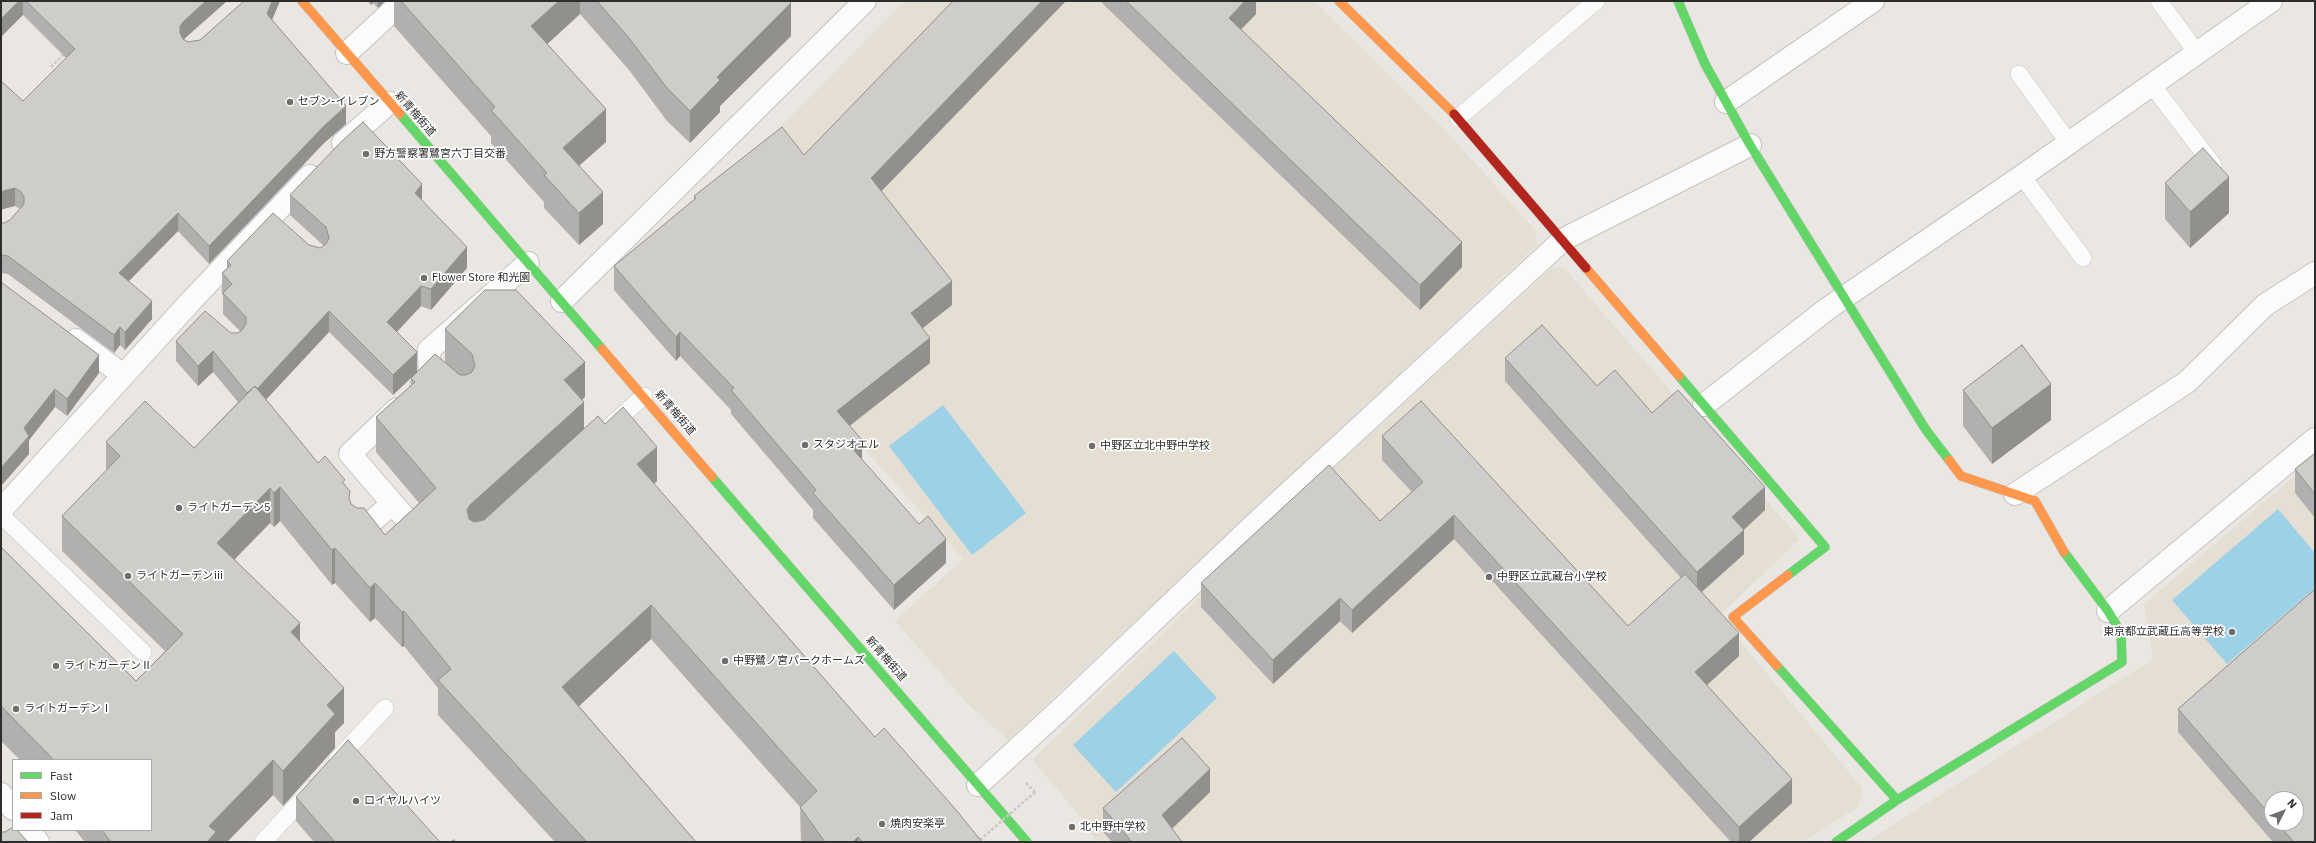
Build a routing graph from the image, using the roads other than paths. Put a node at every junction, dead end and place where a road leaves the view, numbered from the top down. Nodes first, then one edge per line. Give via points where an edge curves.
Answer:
1 (302, 1) edge
2 (403, 1) edge
3 (865, 1) edge
4 (1339, 1) edge
5 (1596, 1) edge
6 (1678, 1) edge
7 (1873, 1) edge
8 (2160, 1) edge
9 (2271, 1) edge
10 (347, 53) junction
11 (2197, 53) junction
12 (2019, 74) dead end
13 (2152, 85) junction
14 (1726, 102) junction
15 (389, 103) junction
16 (1458, 118) junction
17 (2069, 143) junction
18 (1750, 145) junction
19 (2213, 165) edge
20 (2022, 176) junction
21 (273, 216) junction
22 (290, 231) edge
23 (1564, 239) junction
24 (2084, 258) dead end
25 (528, 263) junction
26 (2315, 273) edge
27 (1844, 298) junction
28 (192, 301) junction
29 (562, 301) junction
30 (207, 316) edge
31 (62, 329) edge
32 (430, 367) junction
33 (124, 375) junction
34 (446, 382) edge
35 (644, 396) junction
36 (1704, 405) junction
37 (598, 438) edge
38 (2315, 439) edge
39 (2015, 494) junction
40 (392, 504) junction
41 (1, 510) edge
42 (1, 515) edge
43 (414, 528) edge
44 (361, 531) edge
45 (2108, 611) junction
46 (143, 652) dead end
47 (385, 708) dead end
48 (978, 785) junction
49 (1, 794) edge
50 (1897, 800) junction
51 (12, 808) edge
52 (19, 831) edge
53 (38, 842) edge
54 (263, 842) edge
55 (1027, 842) edge
56 (1836, 842) edge

1 - 10 street, 新青梅街道
2 - 10 street
3 - 29 street
4 - 16 street
5 - 16 lane
6 - 14 street via 1705,64
7 - 14 street
8 - 11 lane
9 - 11 street
10 - 15 street, 新青梅街道
11 - 13 street
12 - 17 lane
13 - 17 street
13 - 19 lane
14 - 18 street
15 - 21 street via 325,161
15 - 25 street, 新青梅街道
16 - 23 street
17 - 20 street
18 - 23 street
18 - 27 street
20 - 24 lane
20 - 27 street
21 - 22 street
21 - 28 street
23 - 36 street
23 - 48 street via 1268,512
25 - 29 street, 新青梅街道
25 - 32 street via 429,350
26 - 39 street via 2265,305 2186,382
27 - 36 street
27 - 39 street via 1926,430 1961,476
28 - 30 street
28 - 33 street
29 - 35 street, 新青梅街道
31 - 33 street
32 - 34 street
32 - 40 street via 430,377 350,454
33 - 41 street
35 - 37 lane
35 - 48 street, 新青梅街道
36 - 50 street via 1826,547 1733,618
38 - 45 street
39 - 45 street via 2035,501 2063,550
40 - 43 street
40 - 44 street
42 - 46 lane
45 - 50 street via 2121,633 2122,662
47 - 54 lane
48 - 55 street, 新青梅街道
49 - 51 street
50 - 56 street
52 - 53 street

